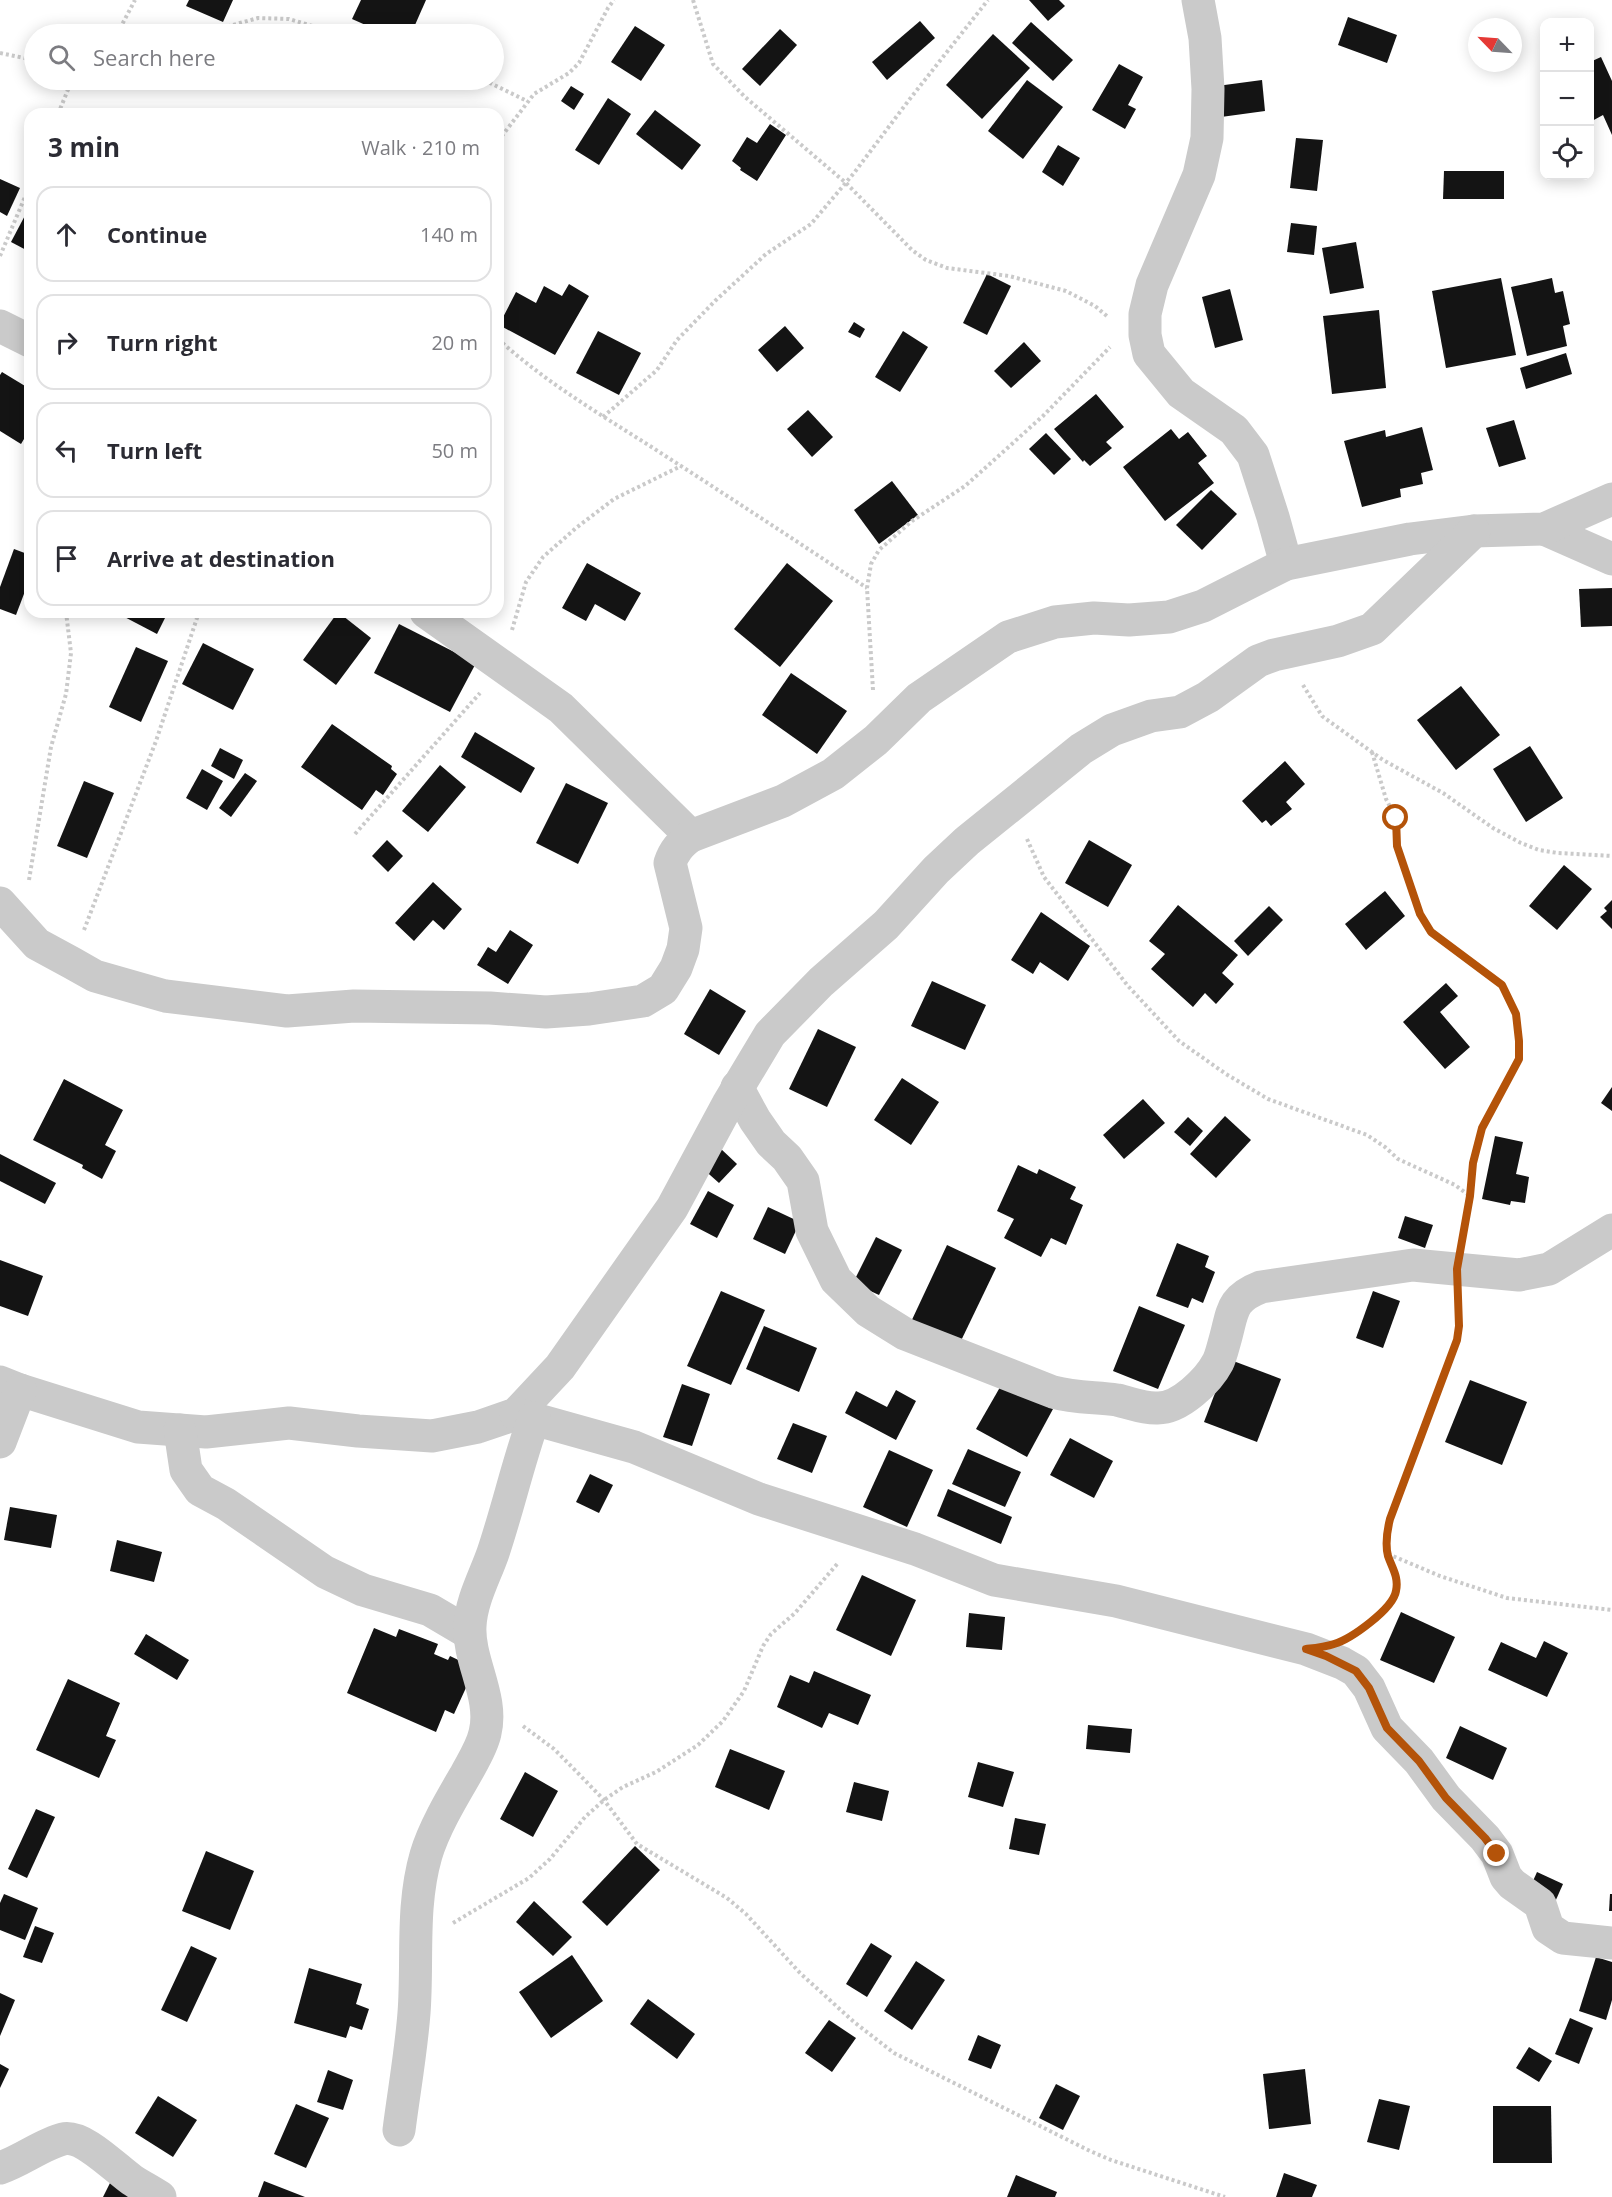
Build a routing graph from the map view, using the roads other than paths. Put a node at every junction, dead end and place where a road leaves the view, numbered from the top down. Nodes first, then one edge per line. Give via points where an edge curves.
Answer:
1 (1198, 0) edge
2 (0, 326) edge
3 (24, 338) edge
4 (1612, 499) edge
5 (1544, 529) junction
6 (1474, 531) junction
7 (1612, 560) edge
8 (1286, 564) junction
9 (435, 618) edge
10 (691, 836) junction
11 (11, 915) edge
12 (737, 1087) junction
13 (1612, 1230) edge
14 (10, 1386) edge
15 (525, 1416) junction
16 (180, 1431) junction
17 (0, 1442) edge
18 (469, 1633) junction
19 (1612, 1943) edge
20 (399, 2130) dead end
21 (0, 2168) edge
22 (160, 2197) edge

1 - 8 street via 1209,89 1207,138 1199,175 1152,285 1145,335 1149,354 1181,393 1234,430 1253,455
2 - 3 street
4 - 5 street
5 - 6 street
5 - 7 street
6 - 8 street via 1410,539
6 - 12 street via 1372,629 1258,661 1180,712 1151,716 1112,730 1081,749 967,842 886,925 821,982 770,1034
8 - 10 street via 1203,606 1169,617 1055,622 1008,637 920,698 833,774 783,801
9 - 10 street via 561,708
10 - 11 street via 673,854 670,863 686,928 676,968 663,989 643,1001 589,1009 546,1012 354,1006 287,1011 165,996 95,976 38,944
12 - 13 street via 771,1143 803,1181 812,1231 836,1280 868,1311 905,1334 1072,1397 1158,1408 1175,1405 1197,1388 1218,1363 1239,1299 1261,1287 1413,1264 1519,1275 1549,1269
12 - 15 street via 672,1208
14 - 16 street via 138,1427
14 - 17 street
15 - 16 street via 432,1436 289,1423
15 - 18 street via 519,1461 493,1552 471,1610
15 - 19 street via 634,1447 759,1499 915,1549 994,1581 1116,1601 1306,1649 1342,1663 1356,1671 1369,1688 1387,1728 1485,1838 1506,1877 1540,1904 1548,1928 1563,1938
16 - 18 street via 186,1470 200,1490 325,1572 363,1590 430,1610
18 - 20 street via 484,1698 485,1732 427,1853 417,1900 414,2013
21 - 22 street via 65,2138 75,2139

